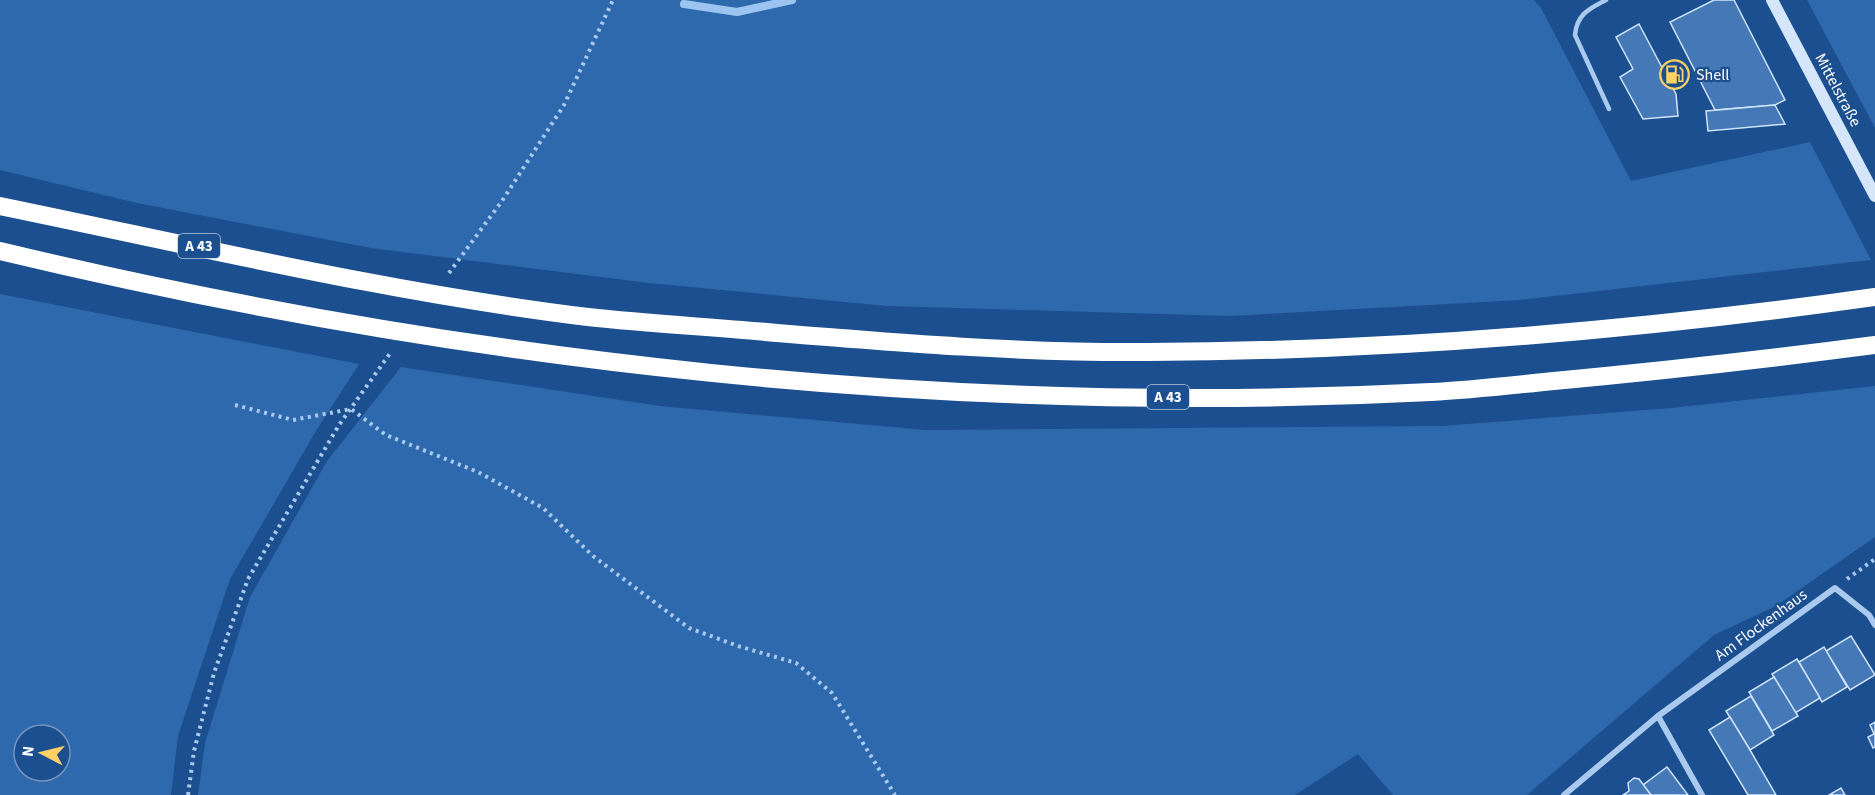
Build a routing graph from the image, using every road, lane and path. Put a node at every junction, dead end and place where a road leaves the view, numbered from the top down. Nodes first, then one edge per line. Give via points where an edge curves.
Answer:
1 (613, 0) edge
2 (1606, 0) edge
3 (1772, 0) edge
4 (1609, 109) dead end
5 (1875, 196) edge
6 (502, 201) dead end
7 (0, 206) edge
8 (0, 251) edge
9 (1875, 297) edge
10 (1875, 345) edge
11 (235, 405) dead end
12 (354, 405) dead end
13 (351, 409) junction
14 (1875, 559) edge
15 (1835, 588) junction
16 (1875, 625) edge
17 (1658, 717) junction
18 (188, 795) edge
19 (895, 795) edge
20 (1564, 795) edge
21 (1702, 795) edge

1 - 6 path via 564,105
2 - 4 lane via 1583,13 1575,35
3 - 5 main road, Mittelstraße
7 - 9 highway, A 43 via 483,301 588,317 928,346 1144,352 1520,338 1743,316
8 - 10 highway, A 43 via 310,317 449,341 877,388 1179,397 1433,392 1717,366
11 - 13 path via 293,420
12 - 13 path
13 - 18 path via 248,579 214,673 194,751
13 - 19 path via 386,435 478,472 543,508 593,556 690,628 796,663 831,693
14 - 15 path
15 - 16 street via 1869,615
15 - 17 street, Am Flockenhaus
17 - 20 street, Am Flockenhaus
17 - 21 street

